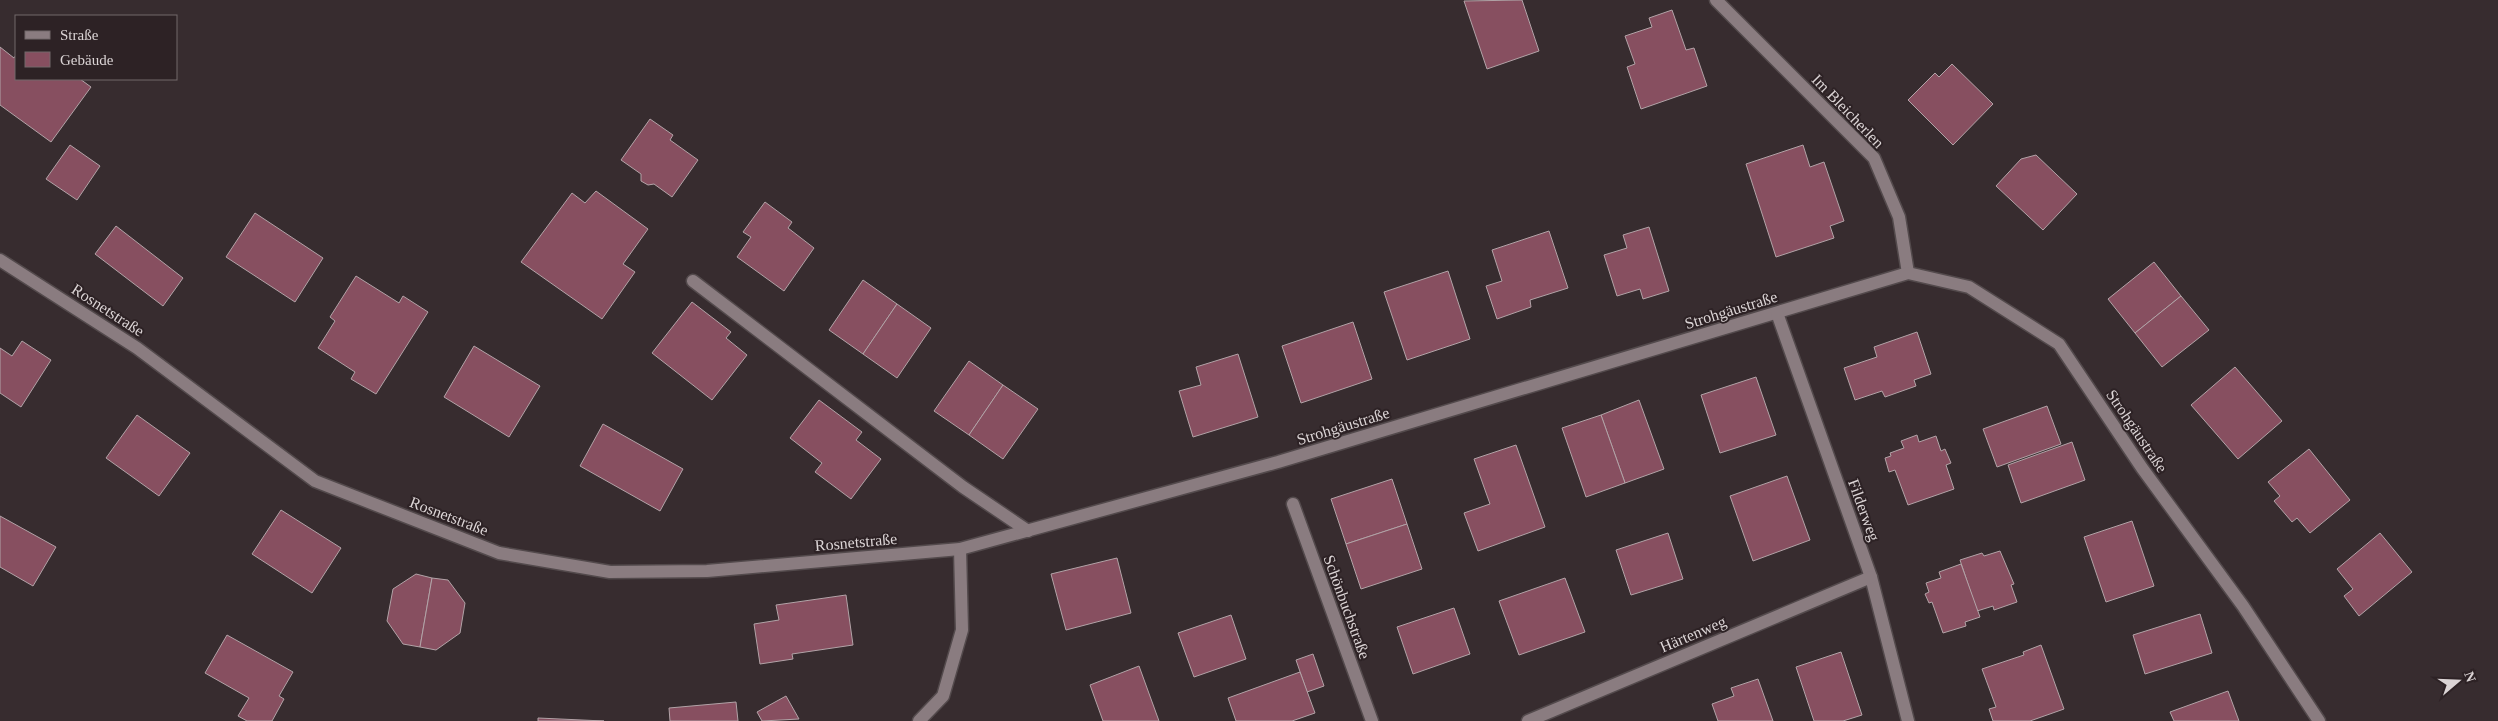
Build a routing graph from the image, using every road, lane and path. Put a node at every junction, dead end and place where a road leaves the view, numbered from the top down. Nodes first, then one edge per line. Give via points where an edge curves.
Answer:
1 (1716, 0) edge
2 (0, 260) edge
3 (1908, 273) junction
4 (693, 281) dead end
5 (1777, 313) junction
6 (1293, 504) dead end
7 (1028, 531) junction
8 (960, 549) junction
9 (1871, 576) junction
10 (919, 721) edge
11 (1372, 721) edge
12 (1528, 721) edge
13 (1908, 721) edge
14 (2319, 721) edge

1 - 3 street, Im Bleicherlen via 1874,158 1899,218
2 - 8 street, Rosnetstraße via 137,348 314,481 499,553 610,572 707,571
3 - 5 street, Strohgäustraße
3 - 14 street, Strohgäustraße via 1969,288 2060,344 2142,468 2243,606
4 - 7 street via 963,487
5 - 7 street, Strohgäustraße via 1278,462
5 - 9 street, Filderweg
6 - 11 street, Schönbuchstraße
7 - 8 street, Strohgäustraße
8 - 10 street via 962,630 943,696
9 - 12 street, Härtenweg
9 - 13 street, Filderweg

